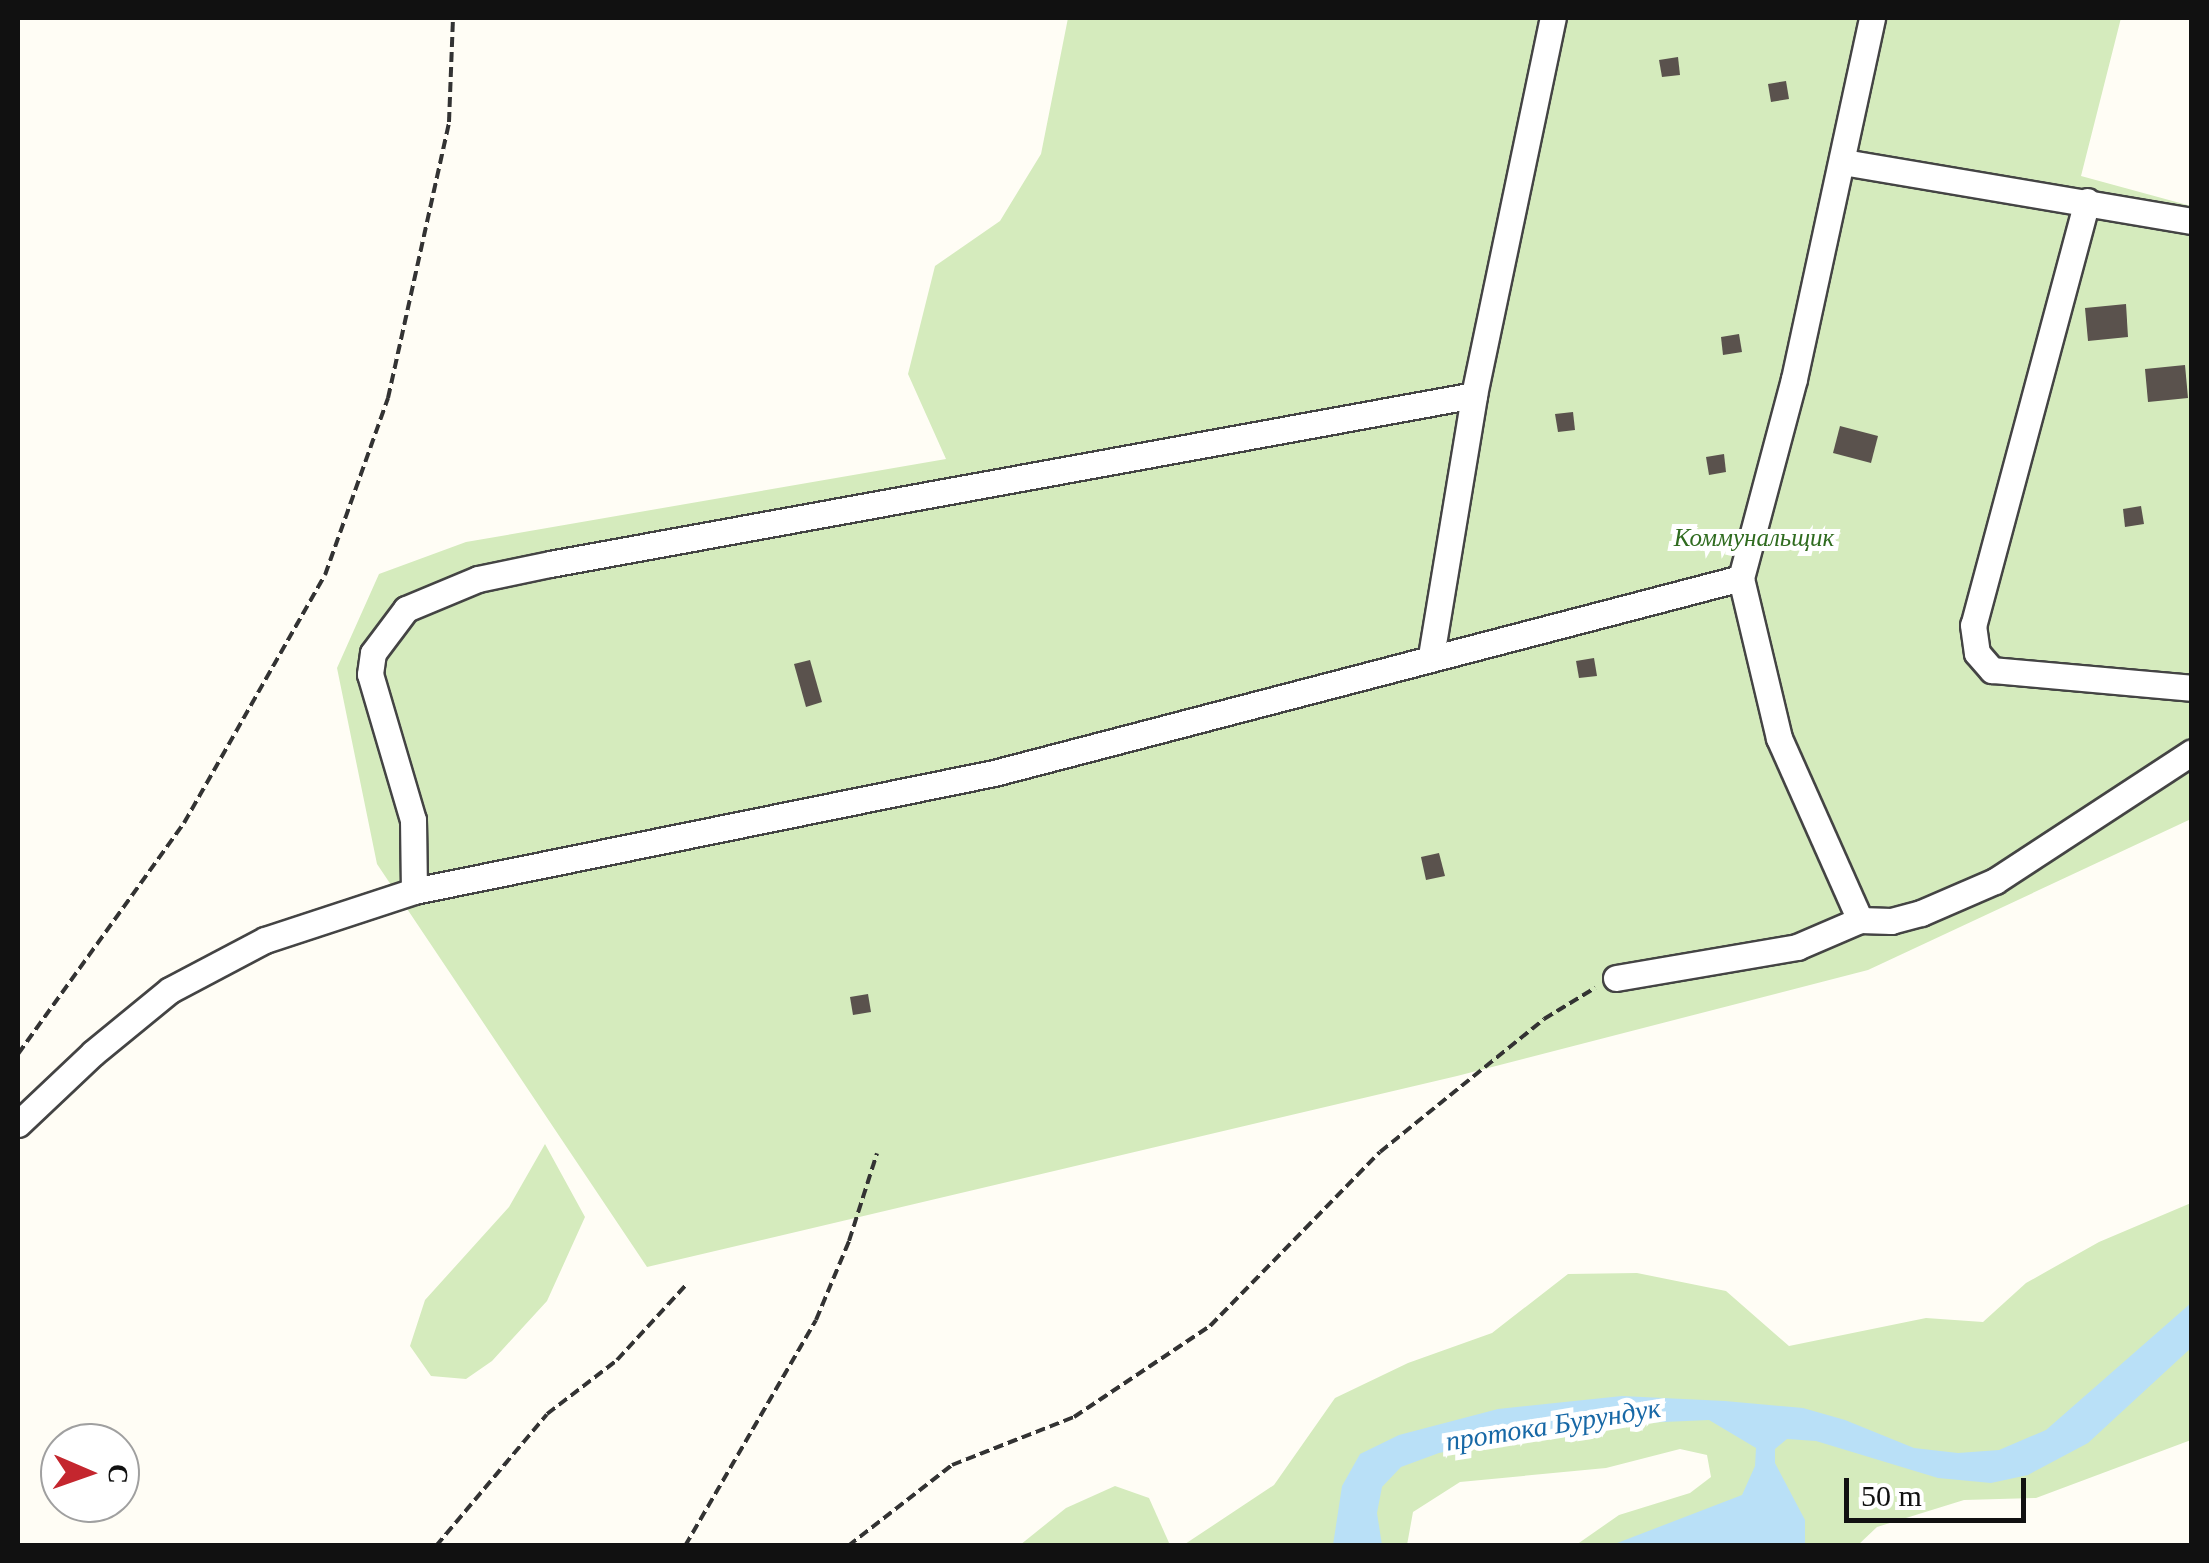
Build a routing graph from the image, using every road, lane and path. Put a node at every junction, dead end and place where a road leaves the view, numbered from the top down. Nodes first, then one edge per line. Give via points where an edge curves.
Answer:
1 (453, 18) edge
2 (1553, 18) edge
3 (1872, 18) edge
4 (1843, 162) junction
5 (2086, 201) junction
6 (2192, 221) edge
7 (1474, 395) junction
8 (1742, 578) junction
9 (1430, 656) junction
10 (2192, 688) edge
11 (2192, 752) edge
12 (414, 891) junction
13 (1860, 920) junction
14 (1616, 978) joint
15 (18, 1054) edge
16 (18, 1124) edge
17 (877, 1153) dead end
18 (687, 1284) dead end
19 (436, 1546) edge
20 (686, 1546) edge
21 (848, 1546) edge

1 - 15 path via 450,122 388,398 325,574 184,823
2 - 7 street
3 - 4 street
4 - 5 street
4 - 8 street
5 - 6 street
5 - 10 street via 1973,625 1977,653 1992,670
7 - 9 street
7 - 12 street via 550,564 478,579 406,609 373,653 370,674 413,820
8 - 9 street
8 - 13 street via 1779,738
9 - 12 street via 994,774
11 - 13 street via 1995,881 1906,919
12 - 16 street via 265,940 170,990
13 - 14 street via 1797,947
14 - 21 path via 1544,1019 1380,1152 1210,1326 1074,1417 952,1465
17 - 20 path via 816,1320
18 - 19 path via 618,1360 547,1414

